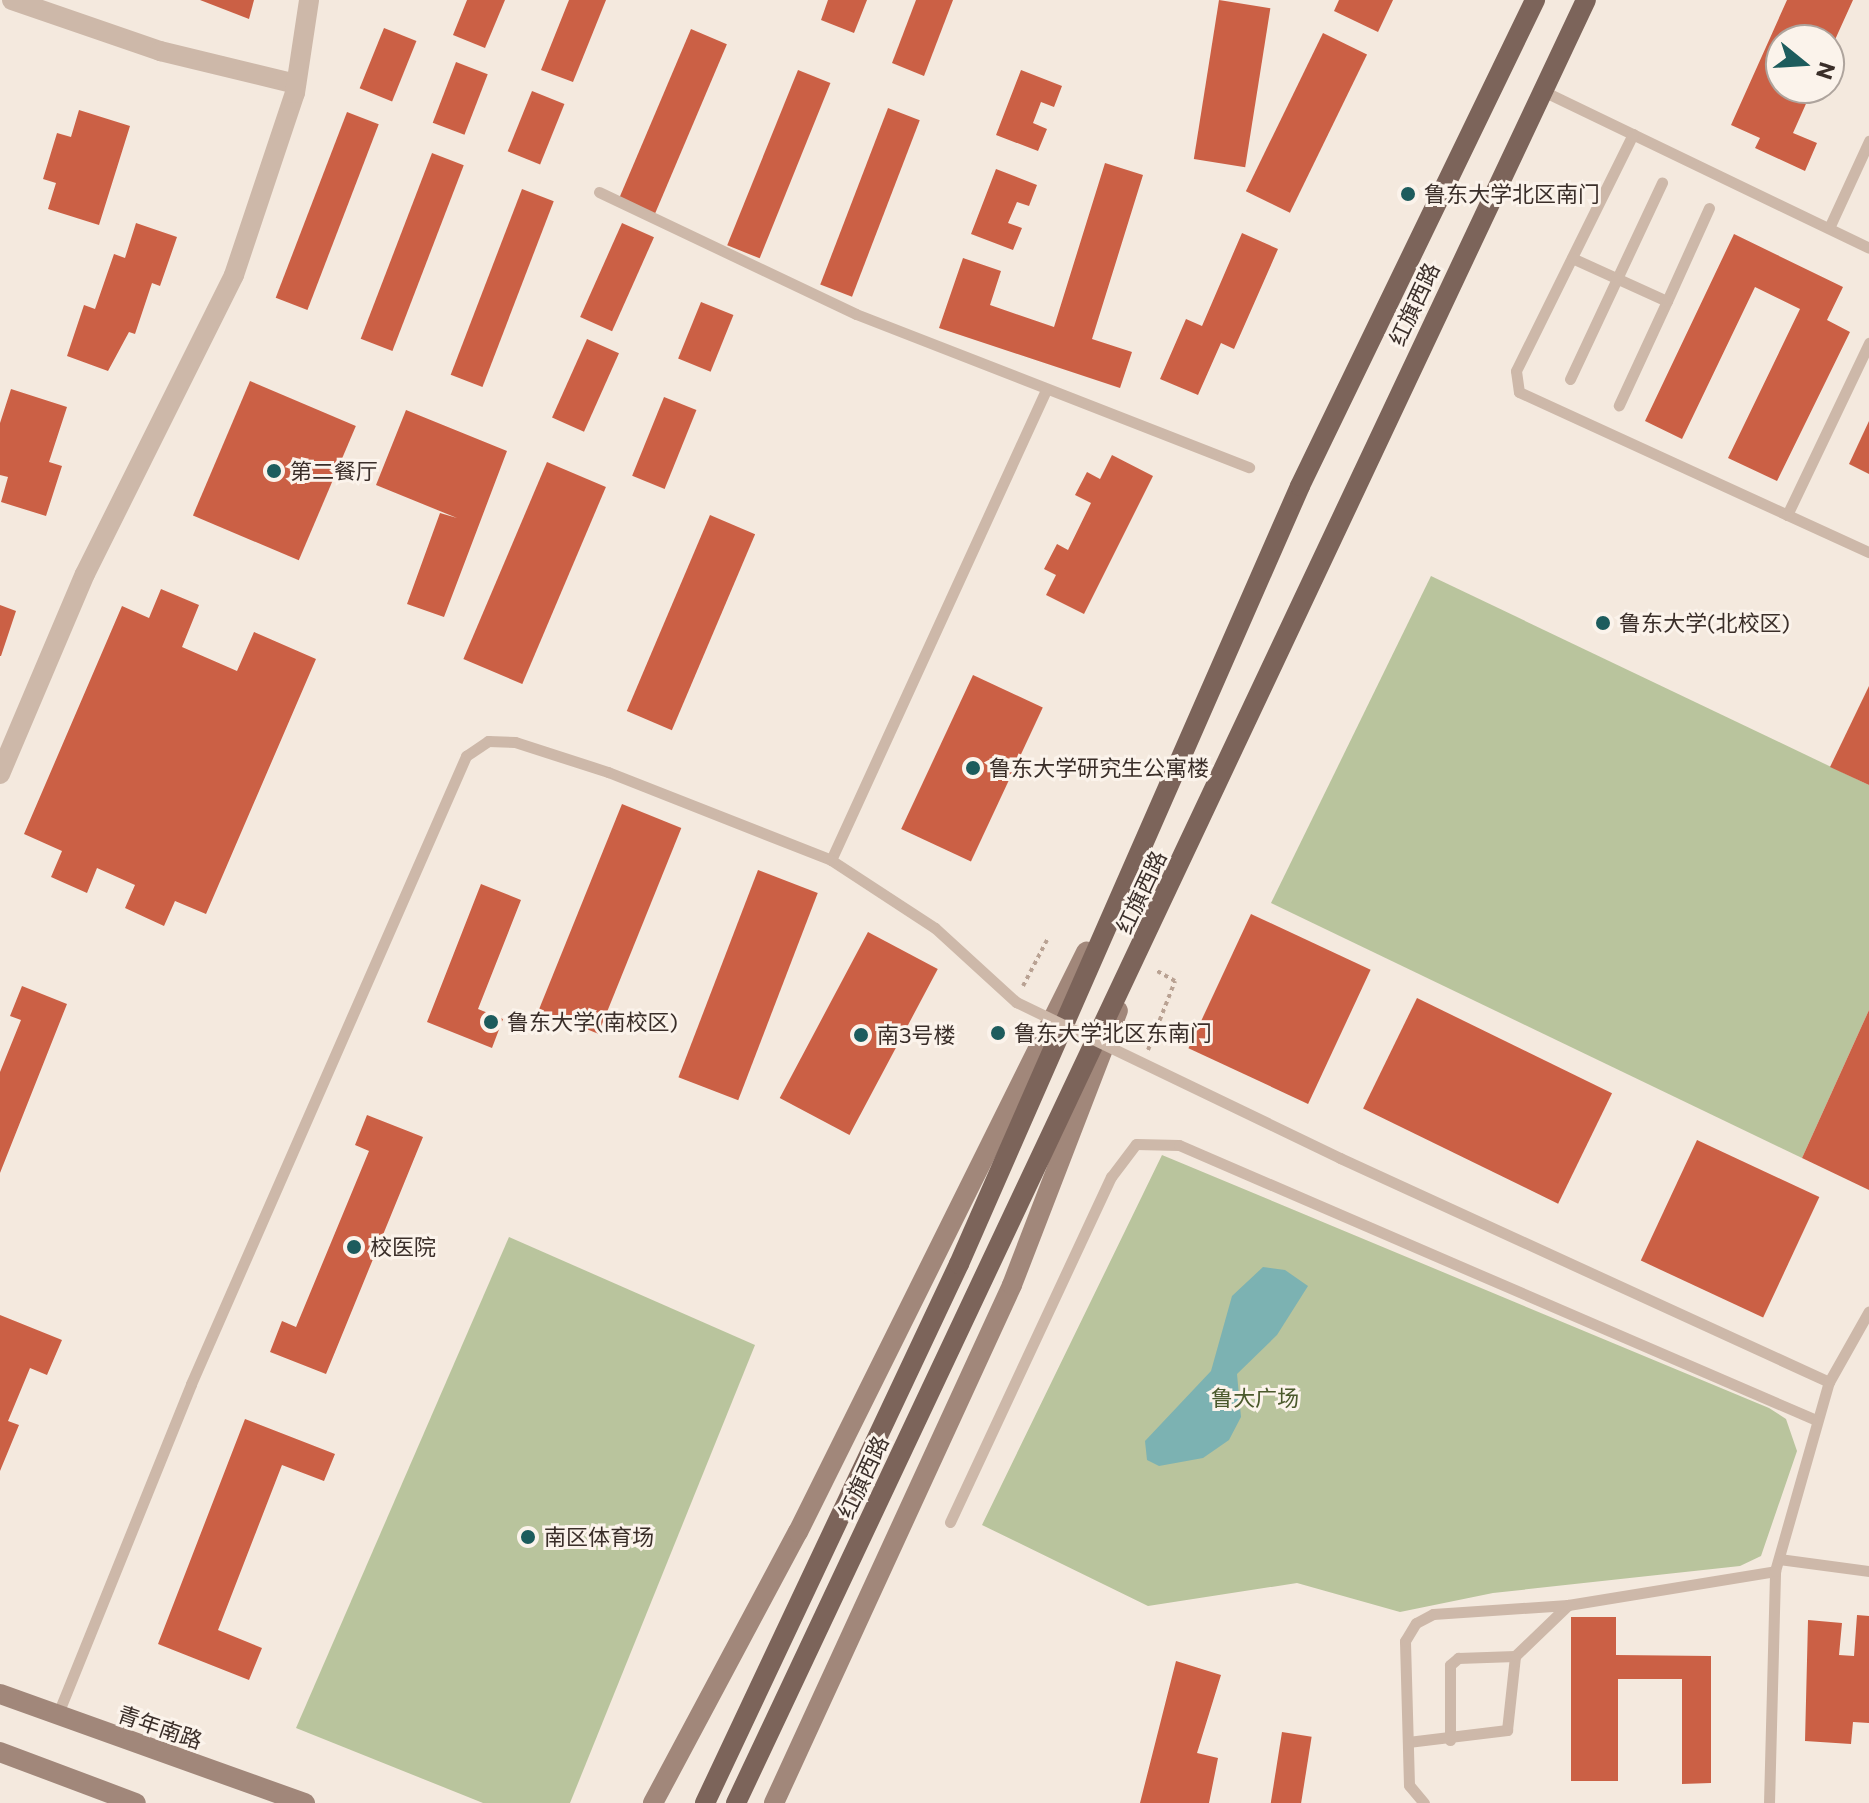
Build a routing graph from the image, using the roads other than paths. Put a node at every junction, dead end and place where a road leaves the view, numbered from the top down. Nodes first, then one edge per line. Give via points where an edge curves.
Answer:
1 (12, 0) edge
2 (309, 0) edge
3 (1535, 0) edge
4 (1586, 0) edge
5 (296, 84) junction
6 (1541, 90) junction
7 (1633, 134) junction
8 (1869, 141) edge
9 (1662, 183) dead end
10 (599, 192) dead end
11 (1709, 208) dead end
12 (1829, 228) junction
13 (1869, 248) edge
14 (1572, 258) junction
15 (1618, 278) junction
16 (1667, 301) junction
17 (1869, 343) edge
18 (1570, 379) dead end
19 (1046, 390) junction
20 (1619, 405) dead end
21 (1249, 467) dead end
22 (1787, 515) junction
23 (1869, 552) edge
24 (0, 774) edge
25 (831, 860) junction
26 (1110, 906) junction
27 (1150, 931) junction
28 (1869, 1311) edge
29 (1829, 1382) junction
30 (1816, 1420) junction
31 (950, 1522) dead end
32 (1777, 1565) junction
33 (1869, 1571) edge
34 (1568, 1605) junction
35 (1515, 1656) junction
36 (0, 1694) edge
37 (56, 1717) junction
38 (1450, 1740) junction
39 (1408, 1742) junction
40 (0, 1752) edge
41 (136, 1803) edge
42 (305, 1803) edge
43 (653, 1803) edge
44 (705, 1803) edge
45 (736, 1803) edge
46 (774, 1803) edge
47 (1424, 1803) edge
48 (1769, 1803) edge

1 - 5 street via 160,51
2 - 5 street
3 - 26 main road, 红旗西路 via 1300,486
4 - 6 main road, 红旗西路
5 - 24 street via 234,275 85,574
6 - 7 lane
6 - 27 main road, 红旗西路
7 - 12 lane
7 - 14 lane
8 - 12 lane
9 - 15 lane
10 - 19 lane via 856,314
11 - 16 lane
12 - 13 lane
14 - 15 lane
14 - 22 lane via 1516,371 1519,392
15 - 16 lane
15 - 18 lane
16 - 20 lane
17 - 22 lane
19 - 21 lane
19 - 25 lane
22 - 23 lane
25 - 29 lane, bridge via 935,928 1016,1002 1340,1158
25 - 37 lane via 515,742 488,741 466,756 191,1384
26 - 43 main road via 798,1532
26 - 44 main road, 红旗西路 via 959,1264
27 - 45 main road, 红旗西路
27 - 46 main road via 1012,1285
28 - 29 lane
29 - 30 lane
30 - 31 lane via 1179,1145 1136,1144 1111,1177
30 - 32 lane
32 - 33 lane
32 - 34 lane
32 - 48 lane
34 - 35 lane
34 - 39 lane via 1433,1614 1416,1623 1405,1641
35 - 38 lane via 1507,1730
35 - 38 lane via 1458,1658 1450,1665
36 - 37 main road, 青年南路
37 - 42 main road, 青年南路
38 - 39 lane
39 - 47 lane via 1409,1785
40 - 41 main road

